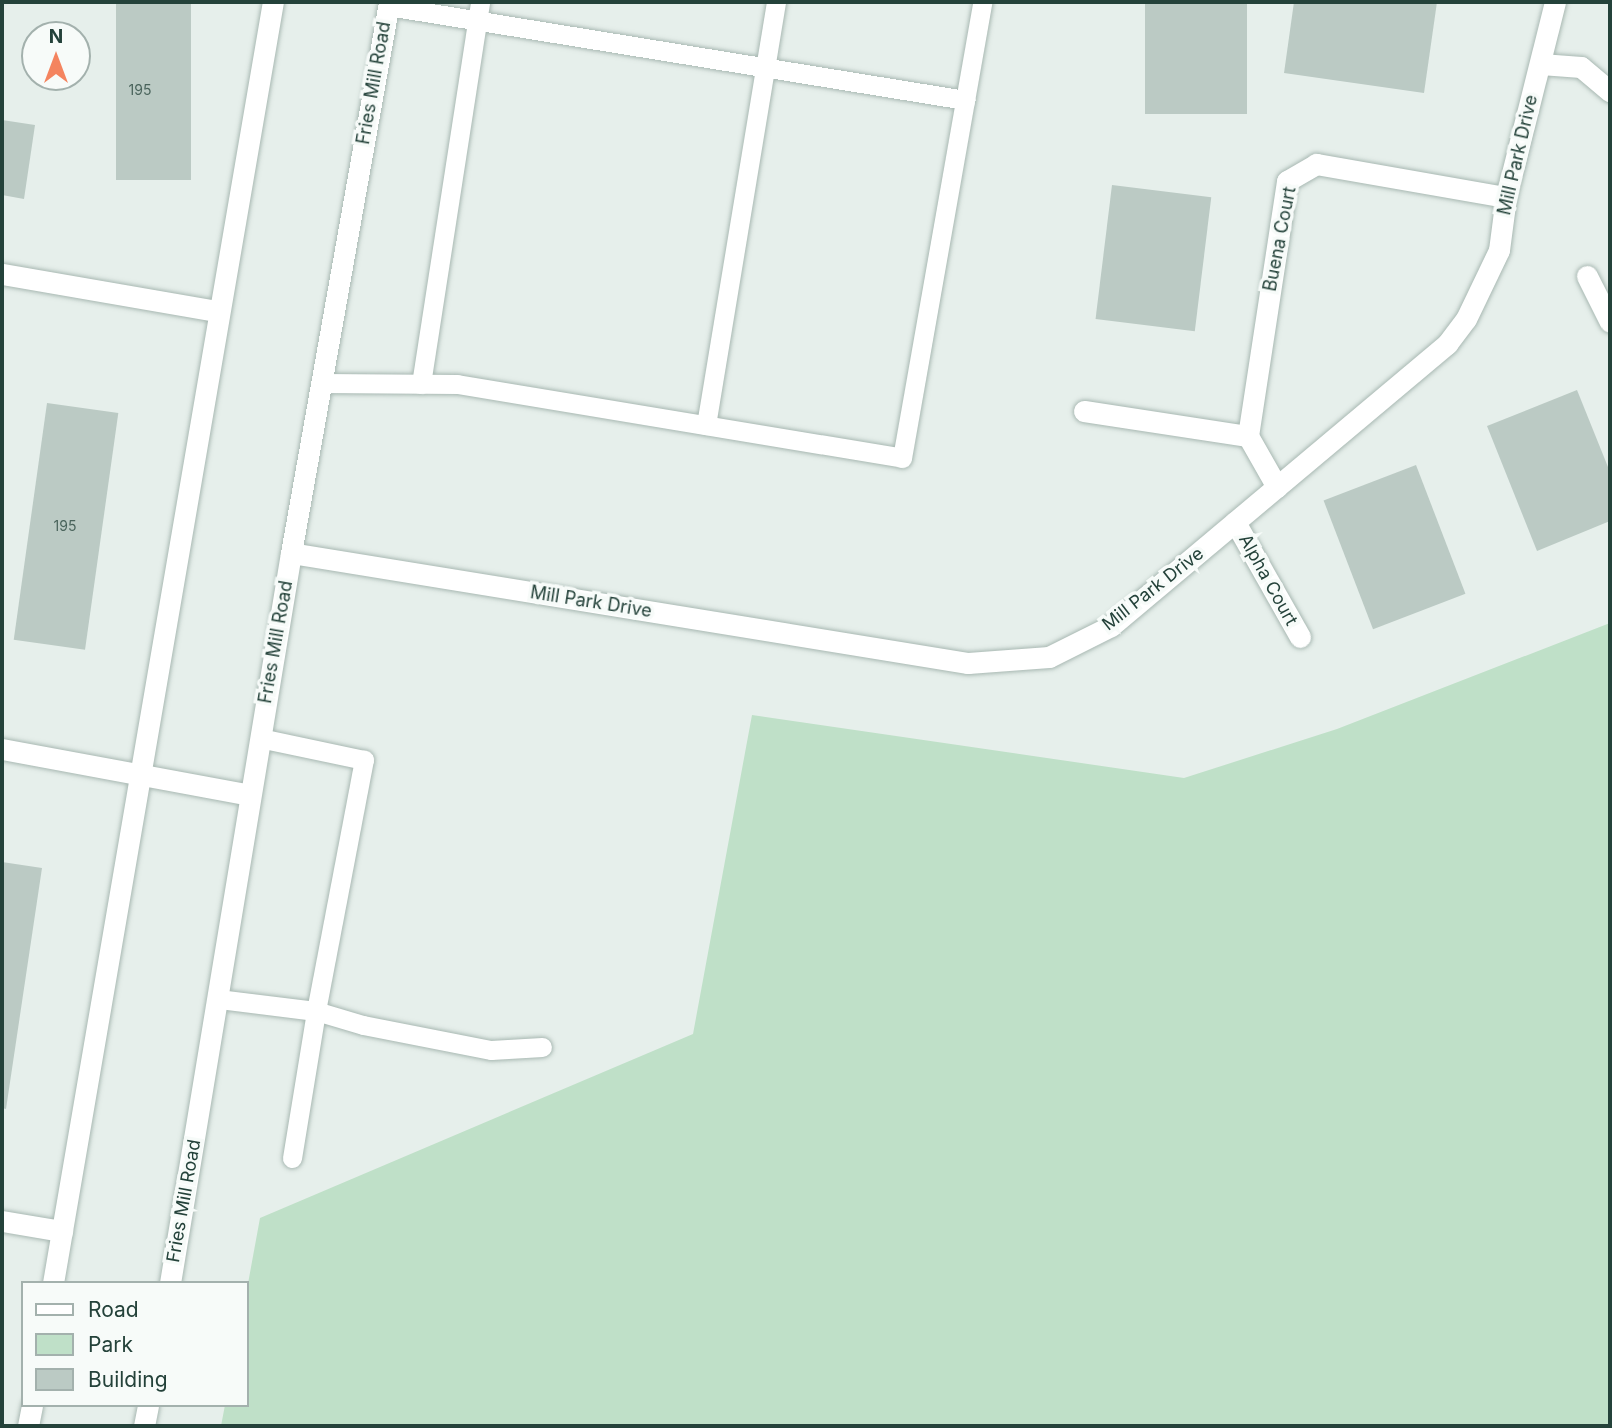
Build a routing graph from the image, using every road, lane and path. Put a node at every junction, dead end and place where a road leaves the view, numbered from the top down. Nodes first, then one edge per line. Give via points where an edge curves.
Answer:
1 (273, 2) edge
2 (776, 2) edge
3 (982, 2) edge
4 (1555, 2) edge
5 (388, 4) edge
6 (478, 11) edge
7 (1541, 64) junction
8 (765, 67) junction
9 (1610, 91) edge
10 (965, 100) junction
11 (1506, 197) junction
12 (2, 274) edge
13 (1587, 276) dead end
14 (217, 311) junction
15 (1610, 322) edge
16 (321, 383) junction
17 (421, 384) junction
18 (1084, 411) dead end
19 (706, 425) junction
20 (1248, 436) junction
21 (1277, 487) junction
22 (1235, 522) junction
23 (291, 554) junction
24 (1300, 637) dead end
25 (260, 738) junction
26 (2, 750) edge
27 (140, 773) junction
28 (250, 795) junction
29 (219, 999) junction
30 (316, 1011) junction
31 (542, 1046) dead end
32 (292, 1158) dead end
33 (2, 1221) edge
34 (62, 1231) junction
35 (53, 1281) edge
36 (170, 1281) edge
37 (32, 1407) edge
38 (148, 1407) edge
39 (28, 1426) edge
40 (145, 1426) edge

1 - 14 street
2 - 8 lane
3 - 10 lane
4 - 7 street, Mill Park Drive
5 - 6 lane
5 - 16 street, Fries Mill Road
6 - 8 lane
6 - 17 lane
7 - 9 street via 1581,67
7 - 11 street, Mill Park Drive
8 - 10 lane
8 - 19 lane
10 - 19 lane via 902,458
11 - 20 street, Buena Court via 1316,164 1287,181
11 - 21 street, Mill Park Drive via 1499,250 1466,319 1447,345
12 - 14 street
13 - 15 street
14 - 27 street
16 - 17 lane
16 - 23 street, Fries Mill Road
17 - 19 lane via 457,384
18 - 20 street
20 - 21 street
21 - 22 street, Mill Park Drive
22 - 23 street, Mill Park Drive via 1111,626 1049,657 968,663
22 - 24 street, Alpha Court
23 - 25 street, Fries Mill Road
25 - 28 street, Fries Mill Road
25 - 30 lane via 365,760
26 - 27 street
27 - 28 street
27 - 34 street
28 - 29 street, Fries Mill Road
29 - 30 lane
29 - 36 street, Fries Mill Road
30 - 31 lane via 491,1050
30 - 32 lane
33 - 34 street
34 - 35 street
37 - 39 street
38 - 40 street

